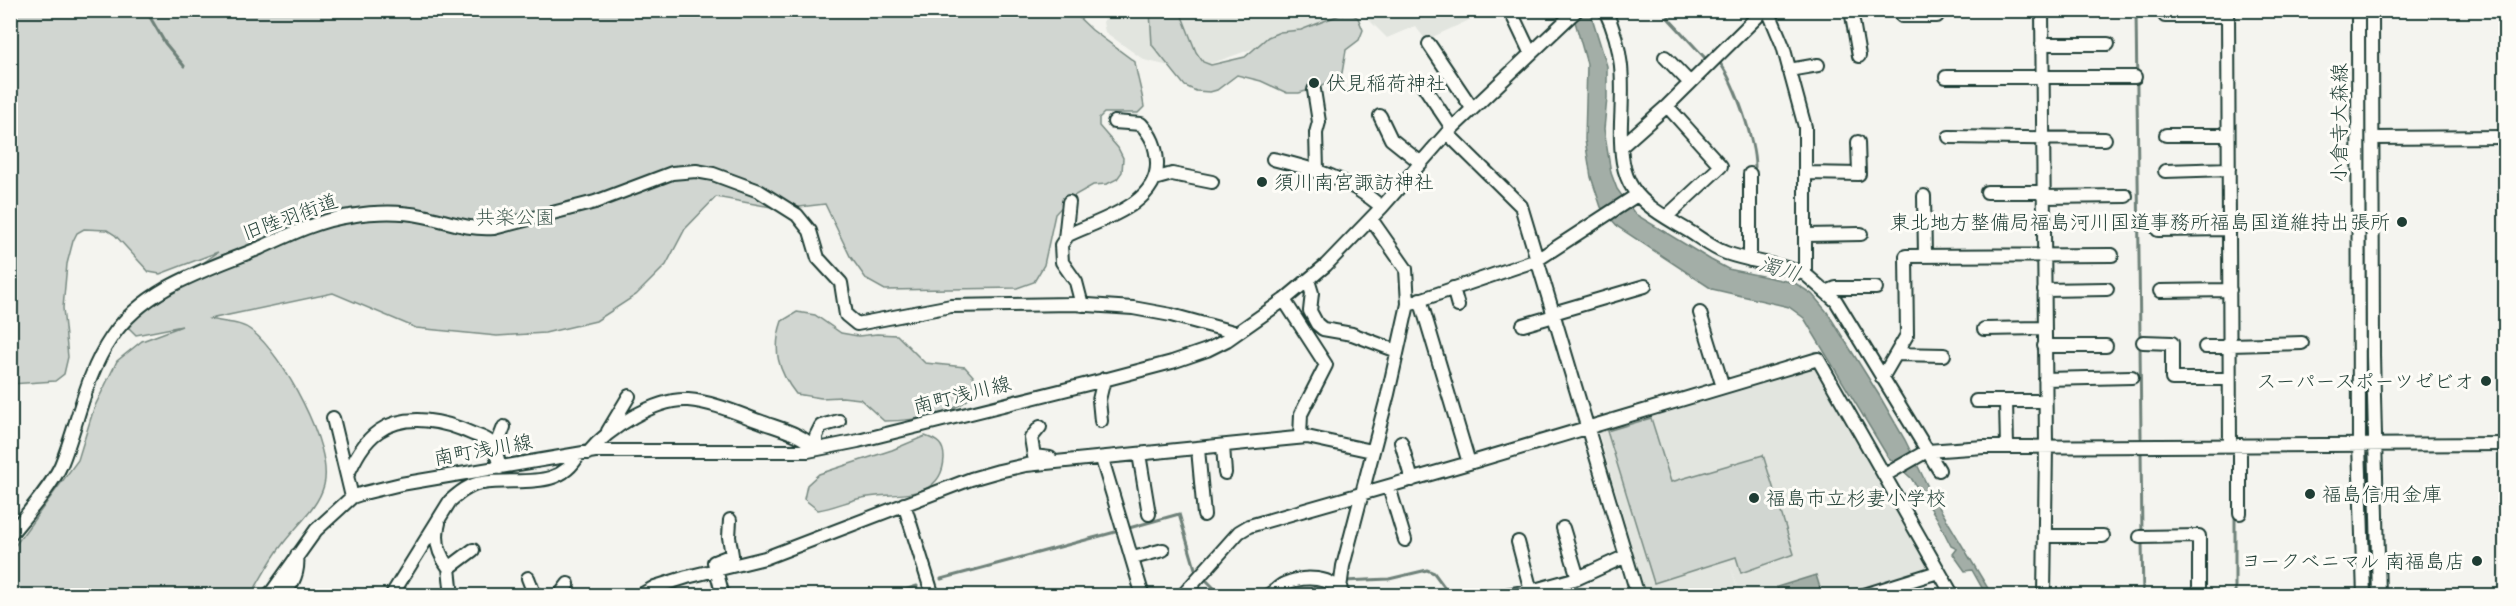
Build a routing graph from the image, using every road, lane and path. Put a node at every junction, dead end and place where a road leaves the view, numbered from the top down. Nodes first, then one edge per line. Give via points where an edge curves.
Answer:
1 (1510, 10) edge
2 (1577, 10) edge
3 (1605, 10) edge
4 (1766, 10) edge
5 (1851, 10) edge
6 (1900, 10) edge
7 (2042, 10) edge
8 (2358, 10) edge
9 (2372, 10) edge
10 (2228, 13) edge
11 (1937, 15) dead end
12 (2165, 16) dead end
13 (1429, 44) dead end
14 (2042, 44) junction
15 (2108, 44) dead end
16 (1530, 52) junction
17 (1859, 56) dead end
18 (1665, 57) dead end
19 (1818, 65) dead end
20 (1789, 70) junction
21 (1946, 77) dead end
22 (2042, 77) junction
23 (2135, 77) dead end
24 (1421, 82) dead end
25 (1690, 83) junction
26 (1314, 90) dead end
27 (1667, 106) junction
28 (1472, 108) junction
29 (1380, 116) dead end
30 (1114, 122) dead end
31 (1449, 131) junction
32 (2166, 135) dead end
33 (2228, 135) junction
34 (1949, 137) dead end
35 (2505, 137) edge
36 (2373, 138) junction
37 (2043, 139) junction
38 (2104, 139) dead end
39 (1858, 142) dead end
40 (1622, 146) junction
41 (1273, 159) dead end
42 (1422, 163) junction
43 (2229, 169) junction
44 (1317, 170) junction
45 (2165, 171) dead end
46 (1806, 173) junction
47 (1750, 174) dead end
48 (1154, 179) junction
49 (1212, 182) dead end
50 (1987, 192) dead end
51 (2043, 194) junction
52 (1636, 196) junction
53 (1924, 196) dead end
54 (2126, 196) dead end
55 (1069, 202) dead end
56 (1382, 207) junction
57 (1666, 218) junction
58 (1371, 219) junction
59 (2158, 230) dead end
60 (2230, 230) junction
61 (1861, 234) dead end
62 (1806, 235) junction
63 (1065, 239) junction
64 (2043, 255) junction
65 (2112, 255) dead end
66 (1925, 256) junction
67 (1537, 260) junction
68 (1749, 260) junction
69 (1805, 274) junction
70 (1308, 280) junction
71 (1645, 286) dead end
72 (1453, 288) junction
73 (1876, 288) dead end
74 (2107, 289) dead end
75 (2044, 290) junction
76 (2230, 290) junction
77 (2160, 291) dead end
78 (1826, 292) junction
79 (1284, 300) junction
80 (1414, 302) junction
81 (1082, 305) junction
82 (1458, 306) dead end
83 (1700, 313) dead end
84 (1554, 314) junction
85 (1523, 326) dead end
86 (2044, 328) junction
87 (1984, 329) dead end
88 (1237, 333) junction
89 (2143, 342) dead end
90 (2302, 343) dead end
91 (2044, 346) junction
92 (2106, 346) dead end
93 (2230, 346) junction
94 (2205, 347) dead end
95 (1397, 351) junction
96 (1896, 354) junction
97 (1944, 355) dead end
98 (2132, 377) dead end
99 (1882, 378) junction
100 (1104, 379) junction
101 (2045, 379) junction
102 (2229, 379) junction
103 (1722, 387) junction
104 (629, 396) dead end
105 (1976, 401) dead end
106 (2006, 401) junction
107 (2045, 401) junction
108 (333, 418) dead end
109 (839, 421) dead end
110 (1101, 421) dead end
111 (504, 427) dead end
112 (1040, 427) dead end
113 (1588, 427) junction
114 (606, 434) junction
115 (1300, 437) junction
116 (1401, 442) dead end
117 (2359, 444) junction
118 (2505, 444) edge
119 (2235, 445) junction
120 (2375, 445) junction
121 (1222, 446) junction
122 (2046, 446) junction
123 (2007, 447) junction
124 (816, 449) junction
125 (1198, 449) junction
126 (495, 450) junction
127 (1372, 451) junction
128 (1927, 451) junction
129 (584, 453) junction
130 (1139, 454) junction
131 (1102, 459) junction
132 (1068, 462) junction
133 (1469, 463) junction
134 (500, 468) junction
135 (1939, 470) dead end
136 (1226, 474) dead end
137 (1885, 475) junction
138 (346, 476) junction
139 (1412, 480) junction
140 (1389, 487) junction
141 (1362, 495) junction
142 (352, 497) junction
143 (904, 504) junction
144 (442, 513) junction
145 (2240, 513) dead end
146 (1149, 514) dead end
147 (1204, 515) dead end
148 (730, 520) dead end
149 (1563, 528) dead end
150 (10, 535) edge
151 (2045, 536) junction
152 (2103, 536) dead end
153 (2140, 537) dead end
154 (1405, 540) dead end
155 (1518, 542) dead end
156 (473, 550) dead end
157 (1163, 550) dead end
158 (1626, 556) junction
159 (1133, 558) junction
160 (449, 568) junction
161 (716, 569) junction
162 (1938, 572) junction
163 (528, 578) dead end
164 (1578, 578) junction
165 (568, 584) dead end
166 (451, 587) dead end
167 (1531, 591) junction
168 (1341, 593) edge
169 (269, 594) edge
170 (391, 596) edge
171 (535, 596) edge
172 (559, 596) edge
173 (639, 596) edge
174 (723, 596) edge
175 (933, 596) edge
176 (1143, 596) edge
177 (1182, 596) edge
178 (1269, 596) edge
179 (1500, 596) edge
180 (1638, 596) edge
181 (1861, 596) edge
182 (1953, 596) edge
183 (2044, 596) edge
184 (2199, 596) edge
185 (2364, 596) edge
186 (2379, 596) edge

1 - 16 street
2 - 16 street, 南町浅川線
3 - 40 street via 1623,76
4 - 20 street
4 - 25 street
5 - 17 street
6 - 11 street via 1902,16
7 - 14 street
8 - 117 street, 小倉寺大森線
9 - 36 street
10 - 12 street
10 - 33 street
13 - 28 street
14 - 15 street
14 - 22 street
16 - 28 street, 南町浅川線
18 - 25 street
19 - 20 street
20 - 46 street via 1805,127
21 - 22 street
22 - 23 street
22 - 37 street
24 - 31 street
25 - 27 street
26 - 44 street via 1319,122
27 - 40 street
27 - 57 street via 1721,166
28 - 31 street, 南町浅川線
29 - 42 street via 1391,140
30 - 48 street via 1141,124 1151,135 1156,148
31 - 42 street, 南町浅川線
31 - 67 street via 1521,206
32 - 33 street
33 - 43 street
34 - 37 street
35 - 36 street
36 - 120 street
37 - 38 street
37 - 51 street
39 - 46 street via 1859,174
40 - 52 street via 1628,182
41 - 44 street
42 - 56 street, 南町浅川線
43 - 45 street
43 - 60 street
44 - 56 street via 1354,185
46 - 62 street
47 - 68 street
48 - 49 street via 1172,174
48 - 63 street via 1138,201
50 - 51 street
51 - 54 street
51 - 64 street
52 - 57 street
52 - 67 street
53 - 66 street
55 - 63 street
56 - 58 street, 南町浅川線
57 - 68 street via 1722,252
58 - 70 street, 南町浅川線
58 - 80 street via 1406,269
59 - 60 street
60 - 76 street
61 - 62 street
62 - 69 street
63 - 81 street via 1060,250 1062,262 1076,282
64 - 65 street
64 - 66 street
64 - 75 street
66 - 96 street via 1906,256 1907,334
67 - 72 street
67 - 84 street
68 - 69 street
69 - 78 street
70 - 79 street, 南町浅川線
70 - 95 street via 1312,293 1310,311 1323,329 1352,334
71 - 84 street
72 - 80 street
72 - 82 street
73 - 78 street via 1836,288
74 - 75 street
75 - 86 street
76 - 77 street
76 - 93 street
78 - 99 street via 1836,301
79 - 88 street, 南町浅川線
79 - 115 street via 1326,365 1301,414
80 - 95 street
80 - 133 street
81 - 88 street via 1133,308
81 - 150 street, 旧陸羽街道 via 951,306 857,324 846,315 841,283 818,258 810,231 797,215 759,191 696,171 672,172 595,201 494,228 477,230 422,216 387,213 350,216 300,231 172,284 143,304 111,337 99,358 60,468
83 - 103 street
84 - 85 street
84 - 113 street
86 - 87 street
86 - 91 street
88 - 100 street, 南町浅川線 via 1207,350
89 - 102 street via 2172,343 2172,379
90 - 93 street
91 - 92 street
91 - 101 street
93 - 94 street
93 - 102 street
95 - 127 street
96 - 97 street
96 - 99 street
98 - 101 street
99 - 128 street
100 - 110 street via 1099,400
100 - 124 street, 南町浅川線
101 - 107 street
102 - 119 street
103 - 113 street
103 - 137 street via 1818,359
104 - 114 street
105 - 106 street
106 - 107 street
106 - 123 street
107 - 122 street
108 - 138 street
109 - 124 street via 821,426
111 - 126 street
112 - 132 street via 1031,438 1034,456
113 - 133 street
113 - 158 street
114 - 124 street via 652,407 688,400 805,437
114 - 129 street
115 - 121 street
115 - 127 street
116 - 139 street
117 - 119 street
117 - 120 street
117 - 185 street, 小倉寺大森線
118 - 120 street
119 - 122 street
119 - 145 street
120 - 186 street
121 - 125 street
121 - 136 street
122 - 123 street
122 - 151 street
123 - 128 street
124 - 129 street, 南町浅川線
125 - 130 street
125 - 147 street
126 - 134 street
126 - 138 street via 489,441 455,426 421,420 398,422 364,445
127 - 141 street
128 - 135 street
128 - 137 street
129 - 134 street, 南町浅川線
129 - 144 street via 552,479 481,483 462,490
130 - 131 street
130 - 146 street
131 - 132 street
131 - 159 street
132 - 143 street via 999,471
133 - 139 street
134 - 142 street, 南町浅川線 via 401,484
137 - 162 street
138 - 142 street
139 - 140 street
140 - 141 street
140 - 154 street
141 - 168 street via 1343,566
141 - 177 street via 1249,526 1239,532
142 - 169 street, 南町浅川線 via 316,530
143 - 161 street via 765,558
143 - 175 street
144 - 160 street via 435,535 440,556
144 - 170 street
148 - 161 street via 732,555 714,562
149 - 164 street
151 - 152 street
151 - 183 street
153 - 184 street via 2199,536
155 - 167 street
156 - 160 street
157 - 159 street
158 - 164 street
158 - 180 street
159 - 176 street
160 - 166 street
161 - 173 street via 655,587
161 - 174 street
162 - 181 street
162 - 182 street
163 - 171 street
164 - 167 street
165 - 172 street
167 - 179 street
168 - 178 street via 1318,578 1284,584

